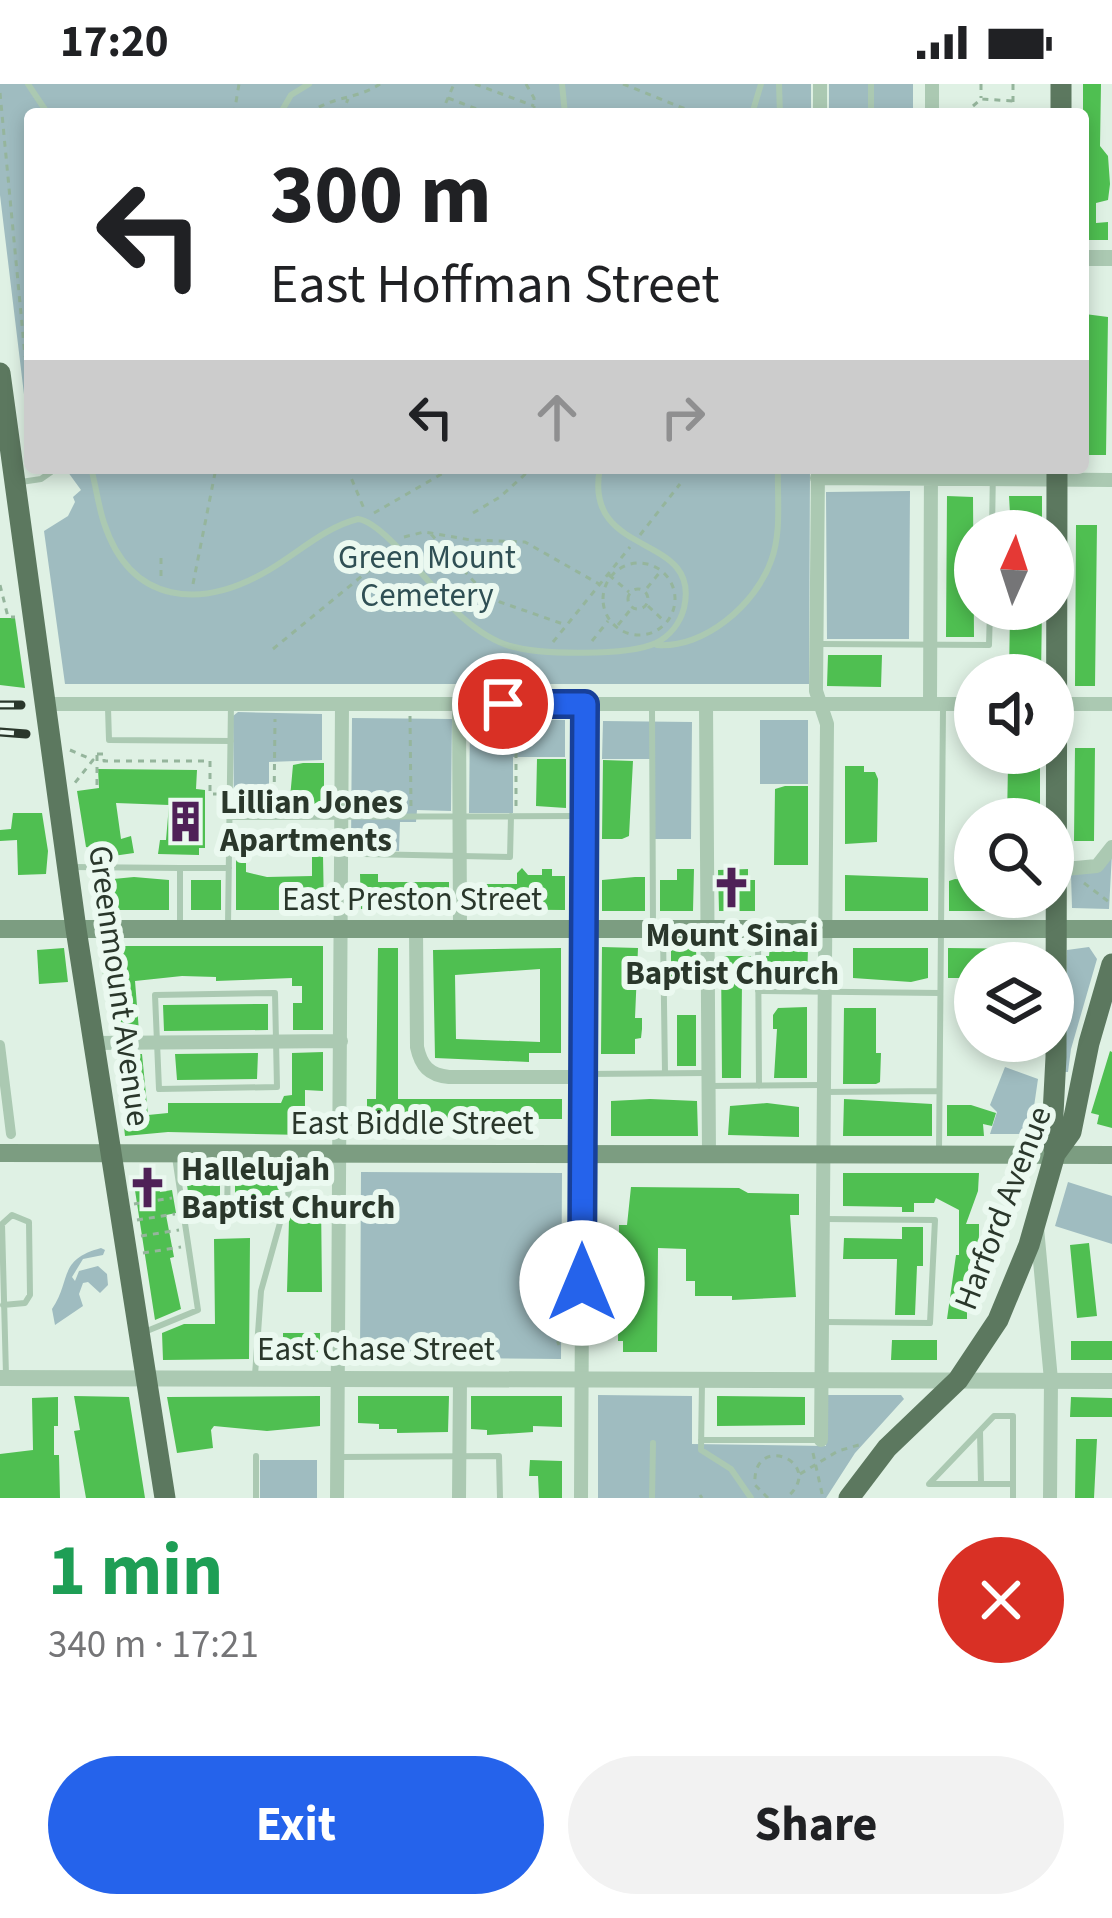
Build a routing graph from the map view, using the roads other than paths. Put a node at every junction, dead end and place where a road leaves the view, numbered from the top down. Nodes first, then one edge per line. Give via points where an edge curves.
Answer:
1 (309, 84) edge
2 (283, 108) edge
3 (0, 373) edge
4 (48, 474) edge
5 (92, 474) edge
6 (600, 474) edge
7 (778, 474) edge
8 (818, 474) edge
9 (931, 474) edge
10 (993, 474) edge
11 (1057, 474) edge
12 (9, 480) edge
13 (1112, 480) edge
14 (992, 510) edge
15 (989, 630) edge
16 (653, 644) junction
17 (817, 644) junction
18 (931, 644) junction
19 (1055, 654) edge
20 (45, 704) junction
21 (108, 704) junction
22 (231, 704) junction
23 (342, 704) junction
24 (459, 704) junction
25 (585, 704) junction
26 (652, 704) junction
27 (706, 704) junction
28 (821, 704) junction
29 (937, 704) junction
30 (954, 704) edge
31 (1074, 704) edge
32 (1112, 704) edge
33 (231, 741) junction
34 (342, 816) junction
35 (460, 816) junction
36 (514, 816) junction
37 (584, 816) junction
38 (230, 817) junction
39 (1112, 847) edge
40 (230, 848) junction
41 (342, 848) junction
42 (460, 856) junction
43 (67, 867) junction
44 (180, 868) junction
45 (229, 868) junction
46 (1074, 868) edge
47 (1054, 918) edge
48 (0, 929) edge
49 (76, 929) junction
50 (180, 929) junction
51 (228, 929) junction
52 (342, 929) junction
53 (416, 929) junction
54 (460, 929) junction
55 (584, 929) junction
56 (658, 929) junction
57 (707, 929) junction
58 (758, 929) junction
59 (826, 929) junction
60 (941, 929) junction
61 (1054, 929) junction
62 (1112, 929) edge
63 (1112, 964) edge
64 (758, 991) junction
65 (825, 991) junction
66 (940, 993) junction
67 (341, 1041) junction
68 (278, 1042) junction
69 (94, 1043) junction
70 (157, 1043) junction
71 (0, 1045) edge
72 (664, 1073) junction
73 (583, 1075) junction
74 (708, 1080) junction
75 (759, 1086) junction
76 (824, 1089) junction
77 (939, 1091) junction
78 (11, 1134) dead end
79 (0, 1153) edge
80 (110, 1153) junction
81 (174, 1153) junction
82 (228, 1153) junction
83 (293, 1153) junction
84 (342, 1154) junction
85 (582, 1154) junction
86 (709, 1154) junction
87 (824, 1154) junction
88 (939, 1154) junction
89 (1055, 1154) junction
90 (1112, 1154) edge
91 (183, 1214) junction
92 (227, 1215) junction
93 (282, 1215) junction
94 (823, 1219) junction
95 (1036, 1222) junction
96 (3, 1305) junction
97 (822, 1322) junction
98 (137, 1335) junction
99 (3, 1378) edge
100 (144, 1379) junction
101 (255, 1379) junction
102 (338, 1379) junction
103 (460, 1379) junction
104 (581, 1380) junction
105 (702, 1380) junction
106 (822, 1380) junction
107 (958, 1380) junction
108 (1051, 1380) junction
109 (1112, 1381) edge
110 (980, 1431) junction
111 (701, 1440) junction
112 (653, 1443) dead end
113 (815, 1443) joint
114 (256, 1456) dead end
115 (337, 1457) junction
116 (459, 1459) junction
117 (981, 1484) junction
118 (1013, 1484) junction
119 (165, 1498) edge
120 (256, 1498) edge
121 (337, 1498) edge
122 (459, 1498) edge
123 (500, 1498) edge
124 (580, 1498) edge
125 (652, 1498) edge
126 (751, 1498) edge
127 (849, 1498) edge
128 (1013, 1498) edge
129 (1050, 1498) edge

1 - 2 lane
3 - 12 main road, Greenmount Avenue
4 - 12 lane
5 - 16 lane via 117,553 132,576 160,590 235,587 333,528 367,518 486,635 546,650
6 - 16 lane via 601,510 618,531 670,557 684,575 680,619
7 - 16 lane via 771,561 752,596 700,636
8 - 17 street
9 - 18 street
10 - 11 street
10 - 14 lane
11 - 13 street
11 - 19 main road
12 - 20 main road, Greenmount Avenue
15 - 18 lane via 989,645
17 - 18 lane
17 - 28 street
18 - 29 street
20 - 21 street
20 - 43 main road, Greenmount Avenue
21 - 22 street
21 - 33 lane via 109,740
22 - 23 street
22 - 33 lane
23 - 24 street
23 - 34 street
24 - 25 street
24 - 35 street
25 - 26 street
25 - 37 street
26 - 27 street
26 - 56 lane
27 - 28 street
27 - 57 street
28 - 29 street
28 - 59 street
29 - 30 street
29 - 60 lane
31 - 32 street
33 - 38 lane
34 - 35 lane
34 - 38 lane
34 - 41 street
35 - 36 lane
35 - 42 street
36 - 37 lane
36 - 42 lane via 511,857
37 - 55 street
38 - 40 lane
39 - 46 street via 1097,866
40 - 41 lane
40 - 45 lane
41 - 42 lane
41 - 52 street
42 - 54 street
43 - 44 lane
43 - 49 main road, Greenmount Avenue
44 - 45 lane
44 - 50 lane
45 - 51 lane
47 - 61 main road
48 - 49 main road, East Preston Street
49 - 50 main road, East Preston Street
49 - 69 main road, Greenmount Avenue
50 - 51 main road, East Preston Street
51 - 52 main road, East Preston Street
52 - 53 main road, East Preston Street
52 - 67 street
53 - 54 main road, East Preston Street
53 - 73 street via 417,1047 431,1073
54 - 55 main road, East Preston Street
55 - 56 main road, East Preston Street
55 - 73 street
56 - 57 main road, East Preston Street
56 - 72 lane
57 - 58 main road, East Preston Street
57 - 74 street
58 - 59 main road, East Preston Street
58 - 64 lane
59 - 60 main road, East Preston Street
59 - 65 street
60 - 61 main road, East Preston Street
60 - 66 lane
61 - 62 main road, East Preston Street
61 - 89 main road
63 - 89 main road, Harford Avenue via 1071,1132
64 - 65 lane
64 - 75 lane
65 - 66 lane
65 - 76 street
66 - 77 lane
67 - 68 street
67 - 84 street
68 - 70 street
68 - 70 lane via 277,1087 159,1089
68 - 70 lane via 275,993 155,995
69 - 70 street
69 - 80 main road, Greenmount Avenue
71 - 78 street
72 - 73 lane
72 - 74 lane
73 - 85 street
74 - 75 lane
74 - 86 street
75 - 76 lane
76 - 77 lane
76 - 87 street
77 - 88 lane
79 - 80 main road, East Biddle Street
80 - 81 main road, East Biddle Street
80 - 98 main road, Greenmount Avenue
81 - 82 main road, East Biddle Street
81 - 91 lane
82 - 83 main road, East Biddle Street
82 - 92 lane
83 - 84 main road, East Biddle Street
83 - 93 lane
84 - 85 main road, East Biddle Street
84 - 102 street
85 - 86 main road, East Biddle Street
85 - 104 street
86 - 87 main road, East Biddle Street
87 - 88 main road, East Biddle Street
87 - 94 street
88 - 89 main road, East Biddle Street
89 - 90 main road, East Biddle Street
89 - 95 main road, Harford Avenue
91 - 92 lane
91 - 98 lane via 198,1310
92 - 93 lane
93 - 101 lane via 261,1291
94 - 97 street
94 - 97 lane via 935,1220 936,1261 930,1323
95 - 107 main road, Harford Avenue via 998,1320
95 - 108 street
96 - 96 lane via 26,1304 30,1294 29,1222 12,1215 2,1224
96 - 99 lane
97 - 106 street
98 - 100 main road, Greenmount Avenue
99 - 100 street, East Chase Street
100 - 101 street, East Chase Street
100 - 119 main road, Greenmount Avenue
101 - 102 street, East Chase Street
102 - 103 street, East Chase Street
102 - 115 street
103 - 104 street, East Chase Street
103 - 116 street
104 - 105 street, East Chase Street
104 - 124 street
105 - 106 street, East Chase Street
105 - 111 lane
106 - 107 street, East Chase Street
106 - 113 street
107 - 108 street, East Chase Street
107 - 127 main road, Harford Avenue via 886,1448
108 - 109 street, East Chase Street
108 - 129 street
110 - 117 lane
110 - 117 lane via 929,1484
110 - 118 lane via 994,1416 1013,1416
111 - 113 lane
111 - 126 lane via 706,1456 731,1469
112 - 125 lane
114 - 120 lane
115 - 116 lane
115 - 121 street
116 - 122 street
116 - 123 lane via 500,1456
117 - 118 lane
118 - 128 lane

